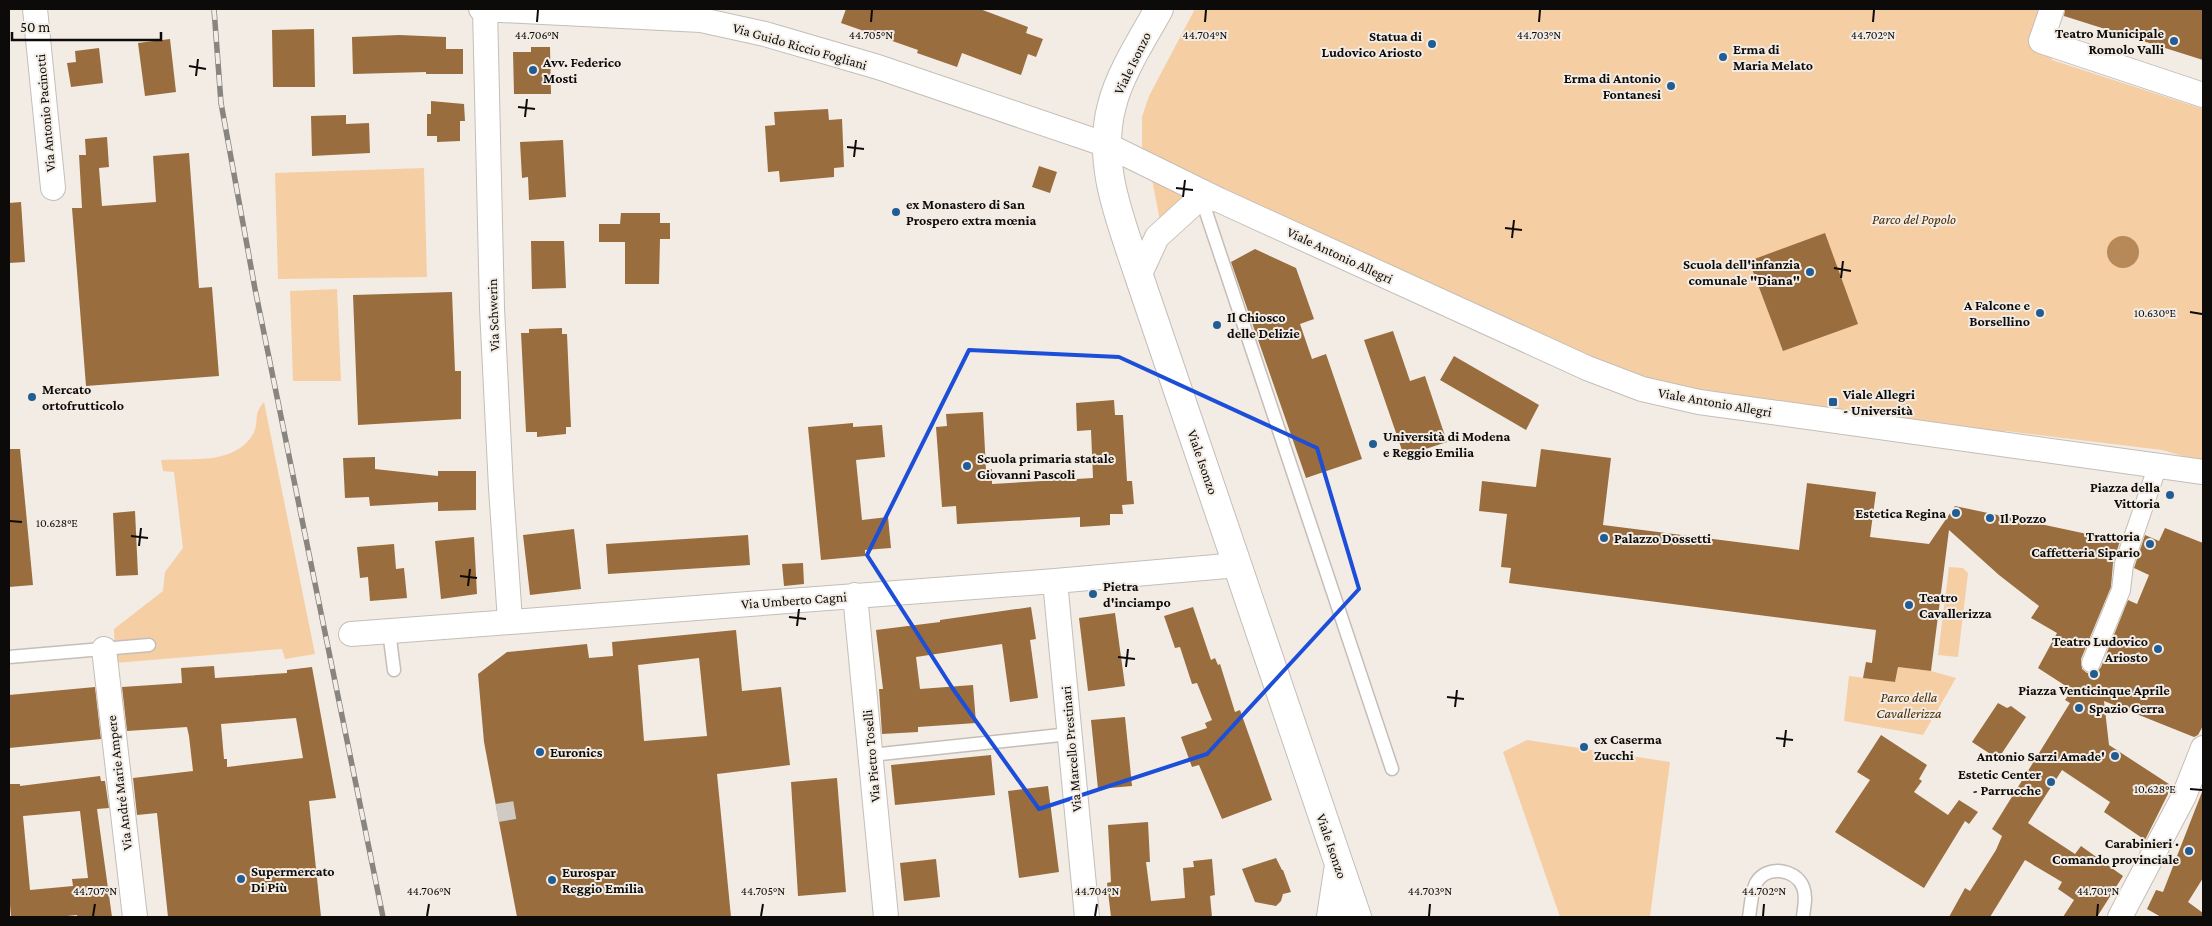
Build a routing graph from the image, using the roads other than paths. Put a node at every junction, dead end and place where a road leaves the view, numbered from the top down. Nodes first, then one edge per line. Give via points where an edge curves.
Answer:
1 (35, 9) edge
2 (481, 9) edge
3 (485, 9) edge
4 (1159, 9) edge
5 (2052, 9) edge
6 (2203, 95) edge
7 (1107, 145) junction
8 (52, 188) dead end
9 (1210, 198) junction
10 (1140, 276) junction
11 (2158, 465) junction
12 (2203, 472) edge
13 (1238, 565) junction
14 (1055, 581) junction
15 (856, 595) junction
16 (510, 621) junction
17 (388, 631) junction
18 (351, 634) dead end
19 (149, 645) dead end
20 (104, 649) junction
21 (9, 657) edge
22 (2091, 663) dead end
23 (394, 670) dead end
24 (1070, 734) junction
25 (2203, 748) edge
26 (871, 754) junction
27 (1392, 769) dead end
28 (1338, 865) junction
29 (2126, 915) edge
30 (135, 917) edge
31 (886, 917) edge
32 (1087, 917) edge
33 (1331, 917) edge
34 (1357, 917) edge
35 (1749, 917) edge
36 (1803, 917) edge

1 - 8 street, Via Antonio Pacinotti
2 - 3 street, Via Guido Riccio Fogliani
3 - 7 street, Via Guido Riccio Fogliani via 701,20 743,28 878,68
3 - 16 street, Via Schwerin via 489,213
4 - 7 main road, Viale Isonzo via 1112,103
5 - 6 street via 2041,41
7 - 9 street, Viale Antonio Allegri
7 - 10 main road, Viale Isonzo via 1109,180
9 - 10 street via 1157,237
9 - 11 street, Viale Antonio Allegri via 1588,368 1642,388 1700,402
9 - 27 lane
10 - 13 main road, Viale Isonzo
11 - 12 street, Viale Antonio Allegri
11 - 22 street via 2124,564 2121,590
13 - 14 street, Via Umberto Cagni
13 - 28 main road, Viale Isonzo
14 - 15 street, Via Umberto Cagni
14 - 24 street, Via Marcello Prestinari
15 - 16 street, Via Umberto Cagni
15 - 26 street, Via Pietro Toselli
16 - 17 street, Via Umberto Cagni
17 - 18 street, Via Umberto Cagni
17 - 23 lane
19 - 20 lane
20 - 21 lane
20 - 30 street, Via André Marie Ampere
24 - 26 lane
24 - 32 street, Via Marcello Prestinari
25 - 29 street via 2184,796
26 - 31 street, Via Pietro Toselli
28 - 33 main road
28 - 34 main road, Viale Isonzo
35 - 36 lane via 1756,884 1762,876 1776,870 1793,875 1802,884 1805,894

